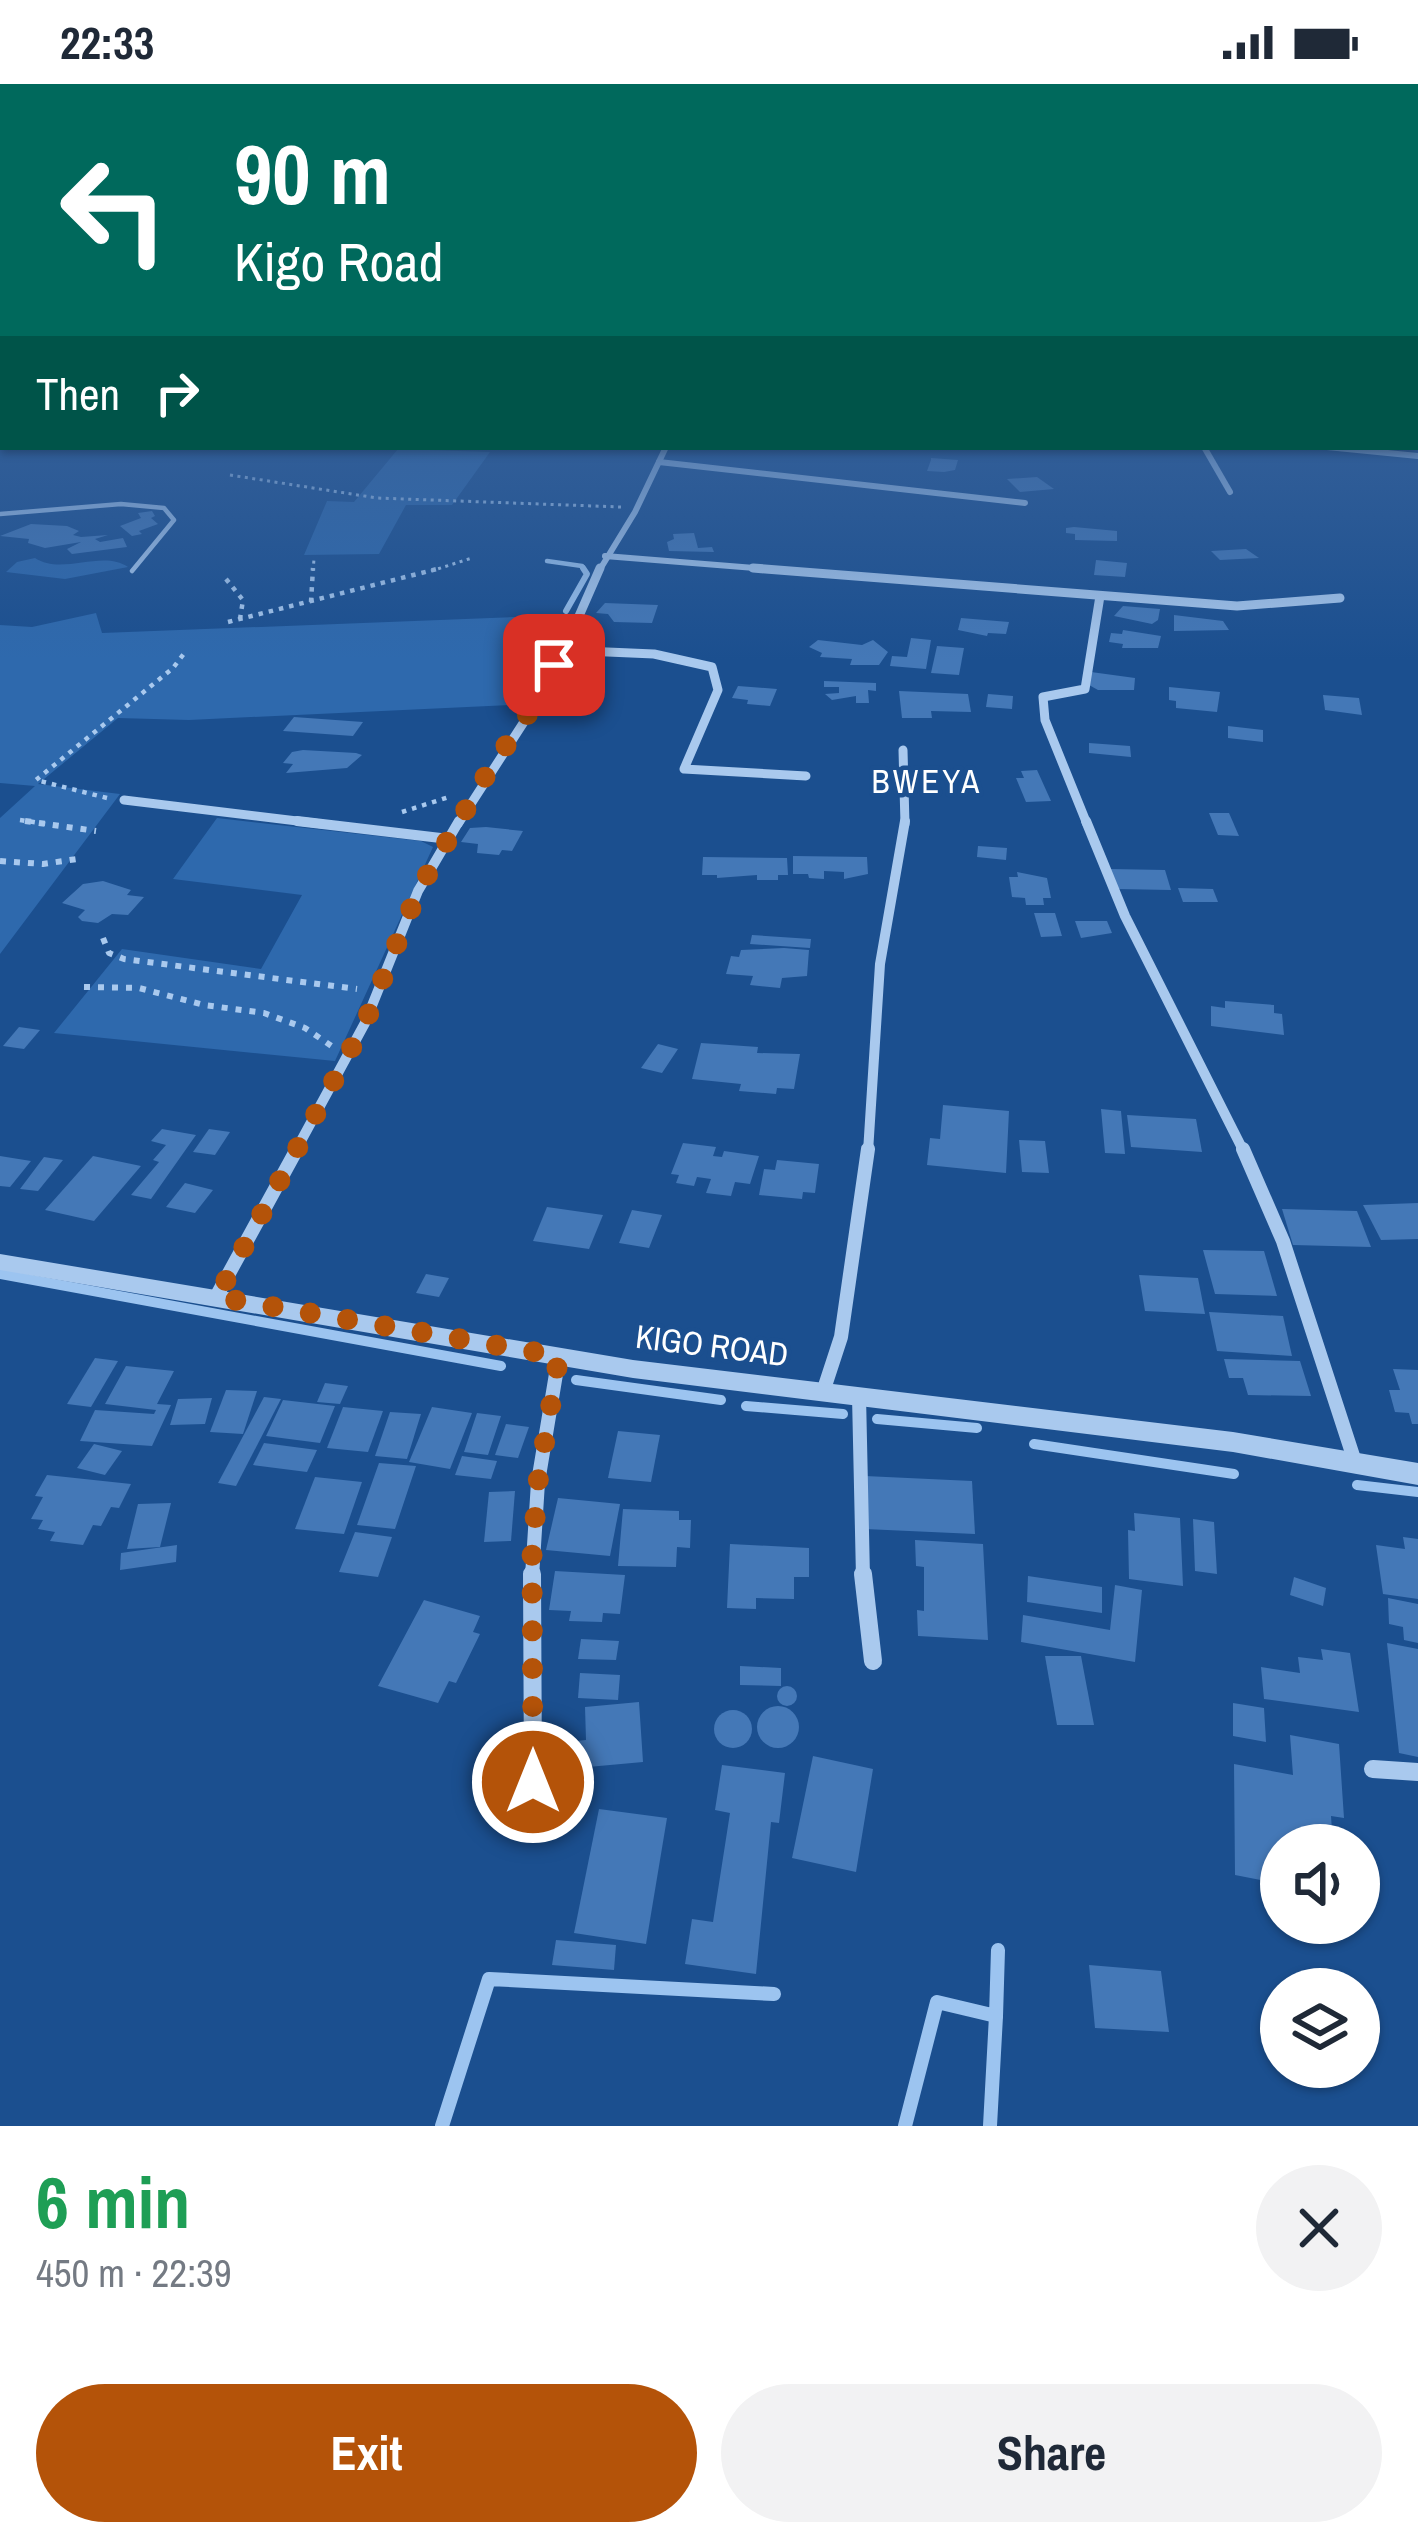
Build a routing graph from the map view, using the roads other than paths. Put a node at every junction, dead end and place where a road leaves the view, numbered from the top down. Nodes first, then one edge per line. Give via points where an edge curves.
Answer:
1 (656, 469) edge
2 (752, 469) edge
3 (1217, 469) edge
4 (1230, 492) dead end
5 (1025, 503) dead end
6 (0, 514) edge
7 (605, 556) junction
8 (132, 572) dead end
9 (1100, 596) junction
10 (1340, 598) dead end
11 (561, 650) junction
12 (903, 750) dead end
13 (806, 776) dead end
14 (124, 800) road end
15 (449, 839) junction
16 (0, 1262) edge
17 (217, 1297) junction
18 (559, 1356) junction
19 (823, 1392) junction
20 (860, 1396) junction
21 (1357, 1467) junction
22 (1418, 1474) edge
23 (873, 1661) dead end
24 (1373, 1768) dead end
25 (1418, 1772) edge
26 (533, 1782) dead end

1 - 7 street
2 - 5 street
3 - 4 street
6 - 8 lane via 106,502 164,508 174,520
7 - 9 street
7 - 11 street
9 - 10 street via 1260,606
9 - 21 street via 1084,689 1043,697 1045,720 1125,916 1255,1173
11 - 13 street via 654,654 712,667 718,690 683,769
11 - 15 street via 551,680
12 - 19 street via 906,817 880,964 868,1151 841,1337
14 - 15 street
15 - 17 street via 346,1056
16 - 17 street, KIGO ROAD
17 - 18 street, KIGO ROAD
18 - 19 street, KIGO ROAD
18 - 26 street via 532,1556
19 - 20 street, KIGO ROAD
20 - 21 street, KIGO ROAD via 1232,1442
20 - 23 street via 862,1580
21 - 22 street, KIGO ROAD
24 - 25 street

